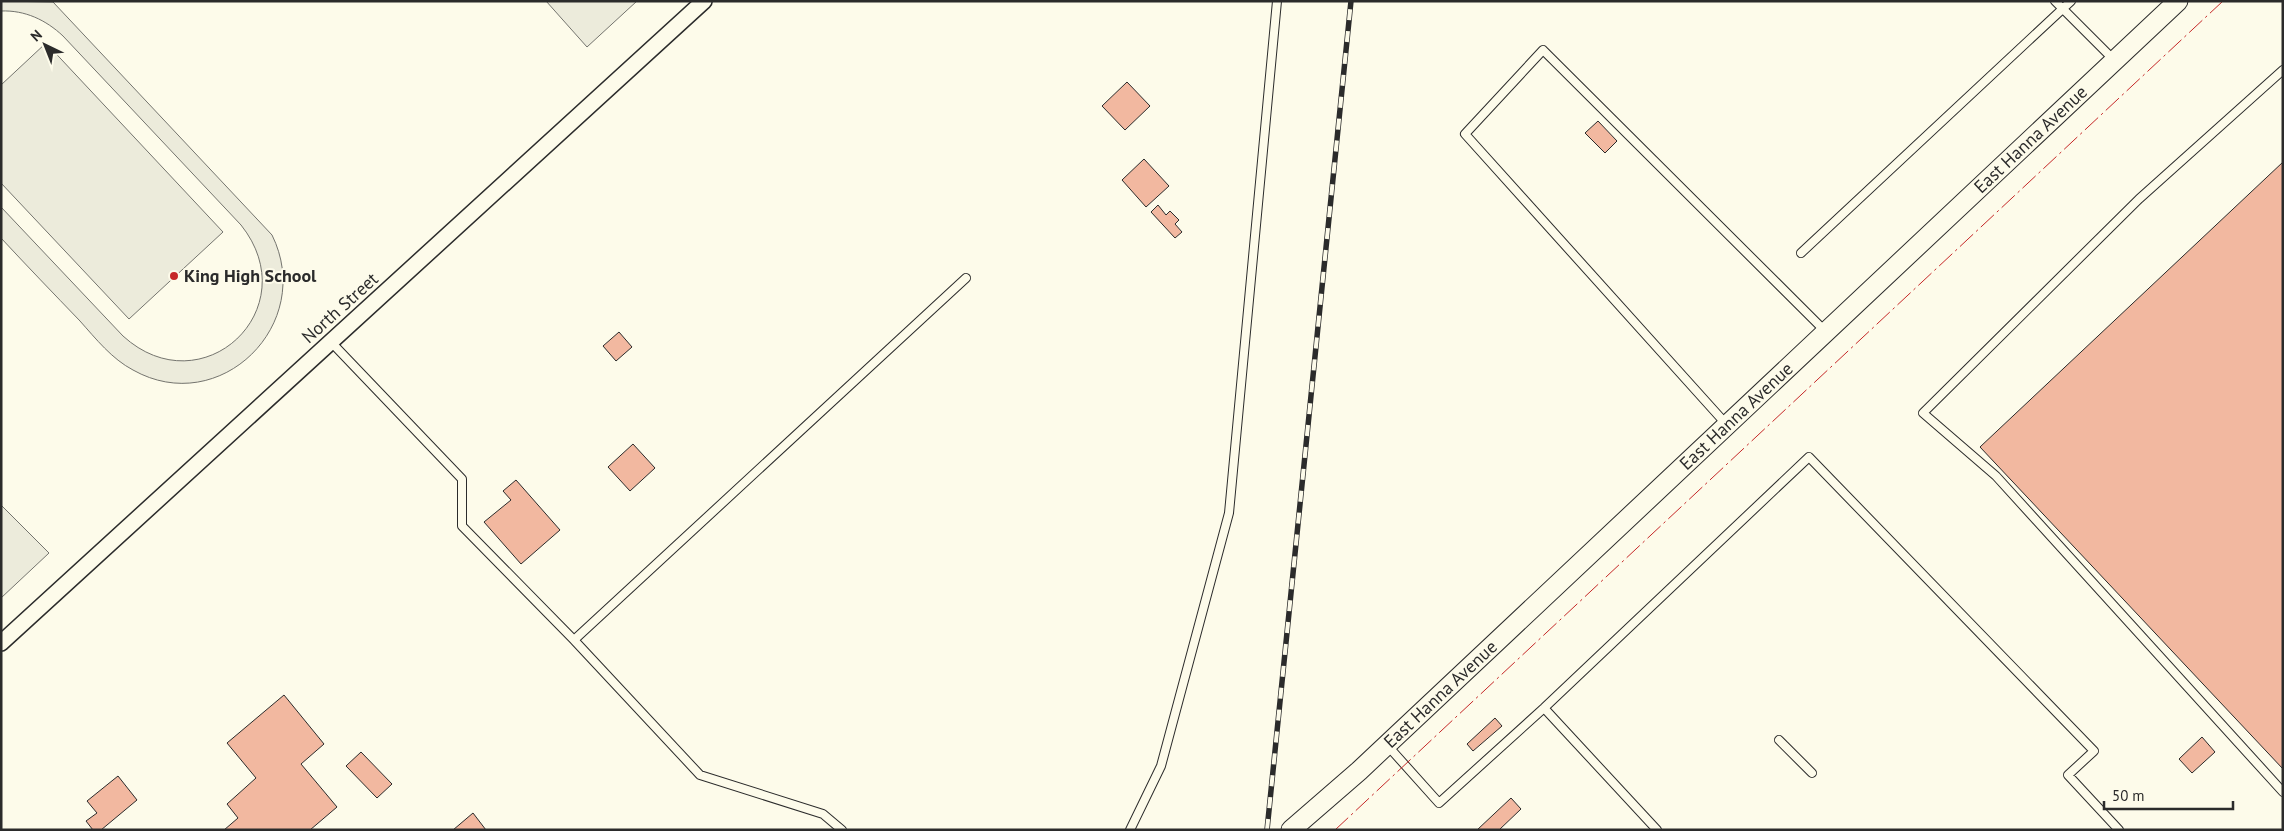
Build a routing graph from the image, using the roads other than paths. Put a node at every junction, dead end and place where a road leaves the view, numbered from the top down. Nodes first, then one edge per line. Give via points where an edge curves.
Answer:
1 (704, 1) edge
2 (1277, 1) edge
3 (2055, 1) edge
4 (2071, 1) edge
5 (2178, 1) edge
6 (2062, 9) junction
7 (2115, 61) junction
8 (2283, 70) edge
9 (1801, 253) dead end
10 (966, 278) dead end
11 (1826, 332) junction
12 (331, 342) junction
13 (1728, 425) junction
14 (574, 640) junction
15 (1, 643) edge
16 (1544, 708) junction
17 (1779, 740) dead end
18 (1387, 745) junction
19 (1812, 773) dead end
20 (2283, 792) edge
21 (1295, 829) edge
22 (842, 830) edge
23 (1130, 830) edge
24 (1657, 830) edge
25 (2119, 830) edge

1 - 12 street, North Street
2 - 23 lane via 1229,513 1161,766
3 - 6 lane
4 - 6 lane
5 - 7 street, East Hanna Avenue
6 - 7 lane
6 - 9 lane
7 - 11 street, East Hanna Avenue
8 - 20 lane via 2139,199 1923,413 1996,476
10 - 14 lane
11 - 13 street, East Hanna Avenue
11 - 13 lane via 1543,50 1465,134
12 - 14 lane via 462,479 462,526
12 - 15 street, North Street
13 - 18 street, East Hanna Avenue
14 - 22 lane via 700,775 822,814
16 - 18 lane via 1439,803
16 - 24 lane
16 - 25 lane via 1808,457 2094,751 2068,775
17 - 19 lane
18 - 21 street, East Hanna Avenue

